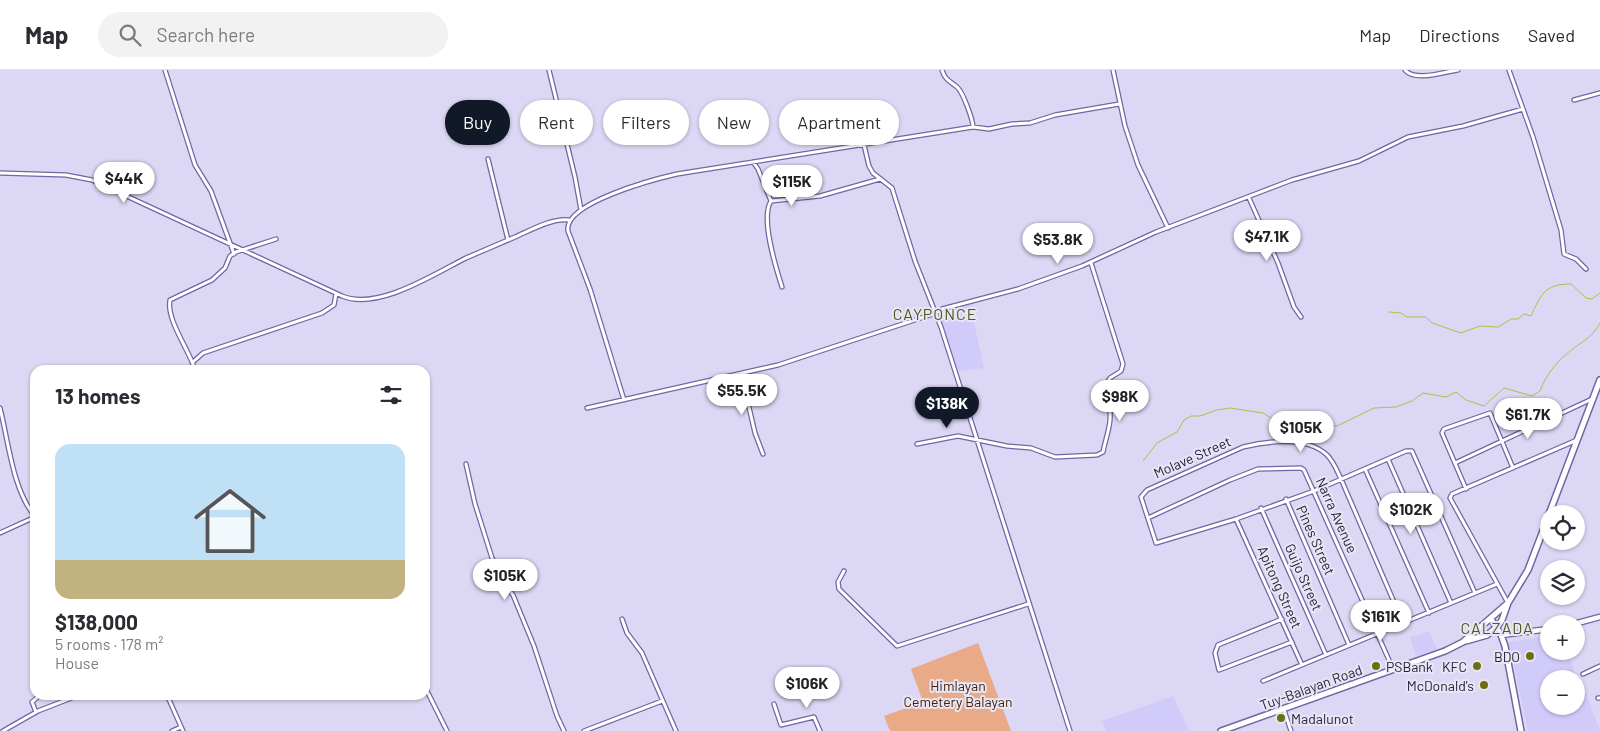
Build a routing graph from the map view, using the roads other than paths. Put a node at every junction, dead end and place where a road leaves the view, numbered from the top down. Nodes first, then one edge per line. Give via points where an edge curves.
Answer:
1 (166, 70) edge
2 (549, 70) edge
3 (942, 70) edge
4 (1112, 70) edge
5 (1405, 70) edge
6 (1458, 70) edge
7 (1509, 70) edge
8 (1600, 93) edge
9 (1574, 100) dead end
10 (1119, 104) junction
11 (1522, 108) junction
12 (973, 127) junction
13 (899, 139) edge
14 (864, 145) joint
15 (488, 159) dead end
16 (753, 162) junction
17 (0, 173) edge
18 (880, 179) junction
19 (1249, 198) junction
20 (771, 201) junction
21 (581, 210) junction
22 (569, 220) junction
23 (1168, 228) junction
24 (276, 239) dead end
25 (508, 240) junction
26 (232, 245) junction
27 (243, 249) junction
28 (234, 254) junction
29 (1091, 263) junction
30 (1586, 268) dead end
31 (782, 287) dead end
32 (336, 293) junction
33 (936, 313) junction
34 (1301, 317) dead end
35 (193, 362) junction
36 (194, 365) edge
37 (744, 374) junction
38 (1600, 380) edge
39 (1592, 399) junction
40 (624, 400) junction
41 (0, 408) edge
42 (587, 408) dead end
43 (977, 439) junction
44 (1577, 440) junction
45 (1502, 442) junction
46 (917, 444) dead end
47 (762, 454) dead end
48 (1388, 458) junction
49 (1455, 463) junction
50 (466, 464) dead end
51 (1513, 468) junction
52 (1365, 469) junction
53 (1341, 479) junction
54 (1466, 489) junction
55 (1314, 491) junction
56 (1286, 499) junction
57 (1552, 505) edge
58 (1261, 508) junction
59 (30, 511) edge
60 (30, 518) edge
61 (1148, 518) junction
62 (1236, 518) junction
63 (0, 533) edge
64 (1540, 538) edge
65 (844, 571) dead end
66 (1497, 584) junction
67 (1475, 593) junction
68 (1451, 603) junction
69 (1508, 603) junction
70 (1028, 604) junction
71 (1429, 612) junction
72 (1600, 617) edge
73 (622, 619) dead end
74 (1282, 619) junction
75 (1491, 620) junction
76 (1585, 621) edge
77 (1403, 623) junction
78 (1497, 627) junction
79 (1540, 630) edge
80 (1377, 634) junction
81 (1501, 634) junction
82 (1292, 642) junction
83 (1463, 642) junction
84 (1349, 645) junction
85 (1326, 655) junction
86 (1302, 665) junction
87 (1600, 666) edge
88 (1393, 669) junction
89 (1585, 673) edge
90 (1263, 681) dead end
91 (430, 697) edge
92 (34, 700) edge
93 (66, 700) edge
94 (169, 700) edge
95 (662, 701) junction
96 (774, 704) dead end
97 (1284, 710) junction
98 (36, 712) junction
99 (182, 729) edge
100 (3, 731) edge
101 (172, 731) edge
102 (447, 731) edge
103 (564, 731) edge
104 (584, 731) edge
105 (676, 731) edge
106 (820, 731) edge
107 (1070, 731) edge
108 (1221, 731) edge
109 (1291, 731) edge
110 (1521, 731) edge

1 - 26 street via 195,164 211,191
2 - 21 street
3 - 12 street via 945,78 960,91
4 - 10 street
5 - 6 street via 1416,76
7 - 11 street
8 - 9 street
10 - 12 street via 1030,123 989,129
10 - 23 street via 1141,174
11 - 19 street via 1463,126 1408,137 1359,161 1292,180
11 - 30 street via 1561,230 1564,254
12 - 13 street
14 - 16 street
14 - 18 street via 869,166
15 - 25 street
16 - 20 street
16 - 21 street via 644,181
17 - 26 street via 66,174 92,180
18 - 20 street via 820,196
18 - 33 street via 892,188 915,261
19 - 23 street
19 - 34 street
20 - 31 street via 768,206 769,236
21 - 22 street
22 - 25 street via 554,222
22 - 40 street via 568,231
23 - 29 street
24 - 27 street
25 - 32 street via 405,288 375,298 354,300
26 - 27 street
26 - 28 street
27 - 28 street
27 - 32 street
28 - 35 street via 212,280 170,300 176,325
29 - 33 street
29 - 43 street via 1123,364 1121,371 1110,378 1102,391 1109,404 1111,425 1103,452 1055,457 1031,448
32 - 35 street via 334,305 322,313 203,353
33 - 37 street
33 - 43 street
35 - 36 street
37 - 40 street
37 - 47 street
38 - 39 main road
39 - 44 main road
39 - 45 street
40 - 42 street
41 - 59 street via 18,482
43 - 46 street via 958,436
43 - 70 street
44 - 51 street
44 - 57 main road
45 - 49 street
45 - 49 street via 1490,413 1444,429 1442,433
45 - 51 street
48 - 52 street
48 - 67 street via 1406,450 1412,451
48 - 68 street
49 - 54 street
50 - 103 street via 474,504 492,558 516,602
51 - 54 street
52 - 53 street
52 - 71 street
53 - 55 street
53 - 61 street, Molave Street via 1333,462 1311,445 1260,443 1221,456 1147,490 1141,497
53 - 77 street, Molave Street
54 - 66 street via 1452,494 1450,498
55 - 56 street
55 - 61 street, Narra Avenue via 1301,468 1258,469
55 - 80 street, Narra Avenue
56 - 58 street
56 - 84 street, Pines Street
58 - 62 street
58 - 85 street, Guijo Street
60 - 63 street
61 - 62 street, Molave Street via 1156,543
62 - 74 street, Apitong Street
64 - 69 main road via 1528,570
65 - 70 street via 838,589 897,646
66 - 67 street
66 - 69 street
67 - 68 street
68 - 71 street
69 - 75 main road, Tuy-Balayan Road
69 - 78 main road
70 - 107 street
71 - 77 street
72 - 76 main road
73 - 95 street via 627,633 642,653
74 - 82 street, Apitong Street
74 - 82 street via 1218,645 1215,653 1219,670
75 - 78 main road
75 - 83 main road, Tuy-Balayan Road
77 - 80 street
78 - 81 main road
78 - 83 main road, Tuy-Balayan Road via 1481,638
79 - 81 main road
80 - 84 street
80 - 88 street, Narra Avenue
81 - 110 main road
82 - 86 street, Apitong Street
83 - 88 main road, Tuy-Balayan Road
84 - 85 street
85 - 86 street
86 - 90 street
87 - 89 street
88 - 97 main road, Tuy-Balayan Road
91 - 102 street
92 - 98 street via 32,702
93 - 98 street
94 - 99 street
95 - 104 street
95 - 105 street
96 - 106 street via 781,725 814,717
97 - 108 main road, Tuy-Balayan Road
97 - 109 street
98 - 100 street
99 - 101 street

